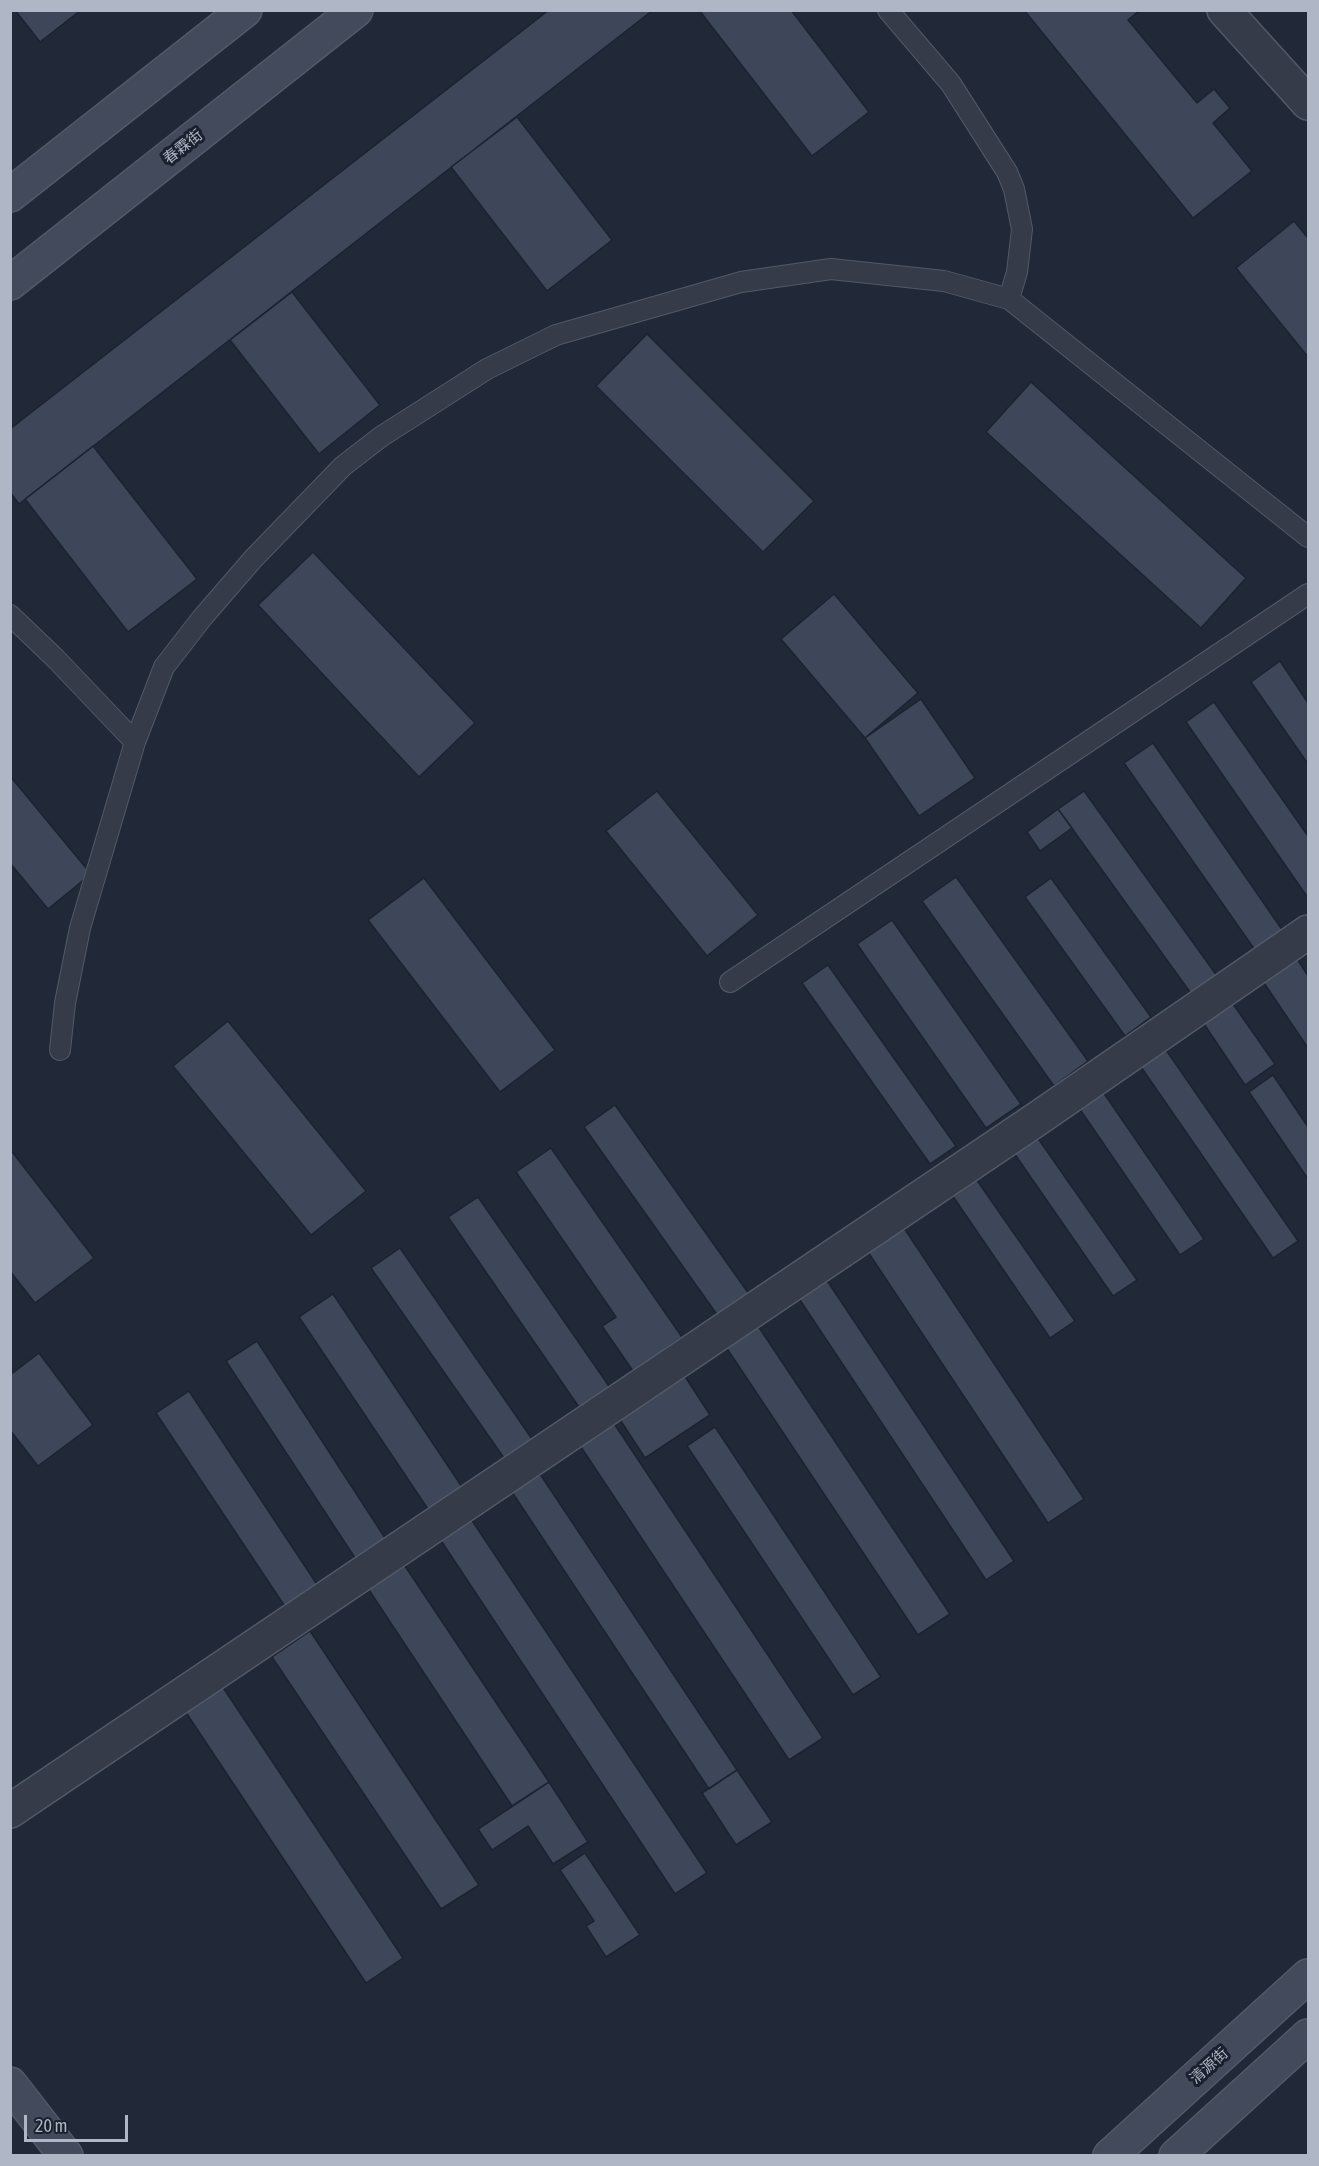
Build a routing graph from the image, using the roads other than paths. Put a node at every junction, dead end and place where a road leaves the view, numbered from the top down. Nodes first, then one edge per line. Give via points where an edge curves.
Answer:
1 (245, 10) edge
2 (356, 10) edge
3 (888, 10) edge
4 (1224, 10) edge
5 (1308, 103) edge
6 (10, 195) edge
7 (10, 283) edge
8 (1009, 299) junction
9 (1308, 537) edge
10 (1308, 594) edge
11 (10, 615) edge
12 (135, 742) junction
13 (1308, 932) edge
14 (730, 982) dead end
15 (60, 1050) dead end
16 (10, 1811) edge
17 (1308, 1976) edge
18 (1308, 2036) edge
19 (10, 2084) edge
20 (66, 2156) edge
21 (1110, 2156) edge
22 (1176, 2156) edge

1 - 6 main road
2 - 7 main road, 春霖街
3 - 8 lane via 951,84 1007,172 1022,229
4 - 5 street
8 - 9 lane
8 - 12 lane via 944,281 831,269 741,282 556,335 487,369 382,436 343,466 293,515 202,618 165,667
10 - 14 lane
11 - 12 lane
12 - 15 lane via 80,928
13 - 16 street
17 - 21 main road, 清源街
18 - 22 main road
19 - 20 main road

